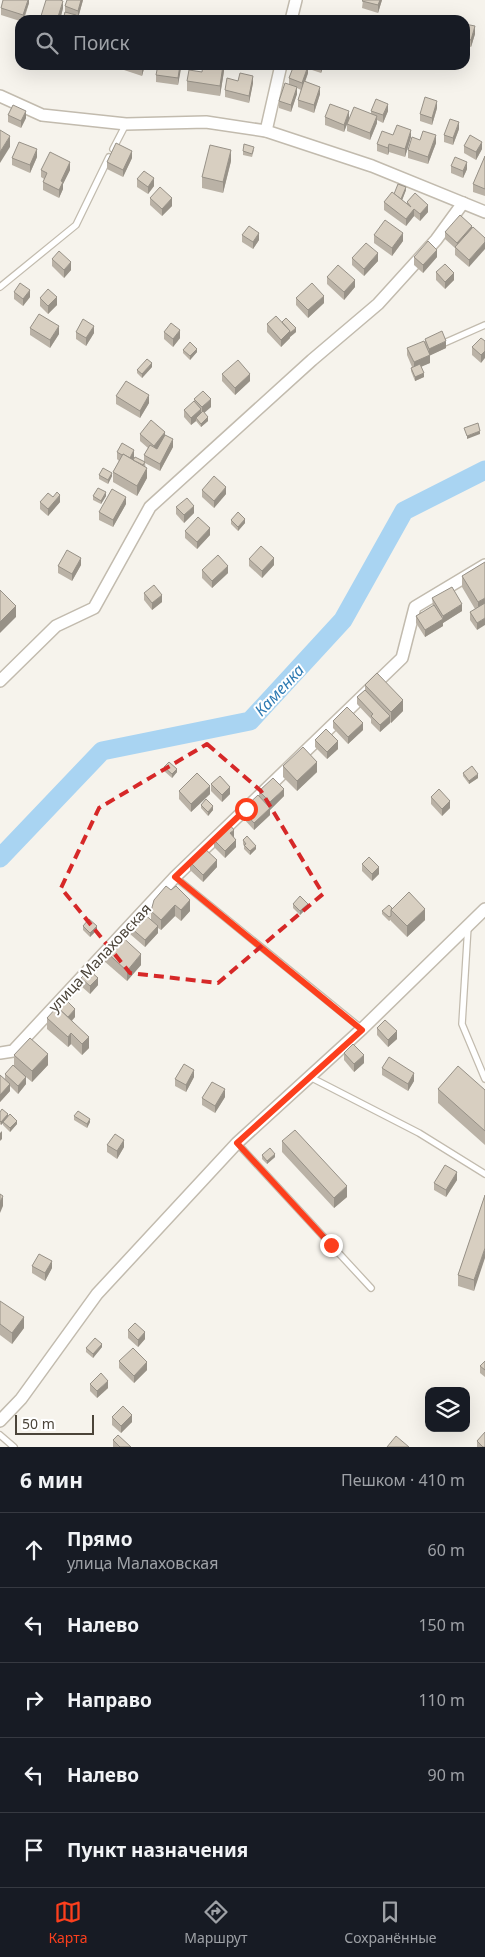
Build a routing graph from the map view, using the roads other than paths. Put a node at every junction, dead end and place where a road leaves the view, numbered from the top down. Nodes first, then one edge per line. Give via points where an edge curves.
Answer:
1 (296, 0) edge
2 (292, 15) edge
3 (280, 70) edge
4 (0, 96) edge
5 (126, 124) junction
6 (266, 132) junction
7 (463, 203) junction
8 (485, 212) edge
9 (0, 287) edge
10 (485, 325) edge
11 (442, 344) edge
12 (485, 565) edge
13 (0, 681) edge
14 (175, 877) junction
15 (485, 909) edge
16 (468, 926) junction
17 (362, 1030) junction
18 (0, 1053) edge
19 (310, 1077) junction
20 (485, 1079) edge
21 (237, 1143) junction
22 (485, 1174) edge
23 (371, 1288) dead end
24 (0, 1421) edge
25 (0, 1435) edge
26 (14, 1447) edge

1 - 2 street
3 - 6 street
4 - 5 street via 42,115
5 - 6 street via 206,122
5 - 9 lane via 76,225
6 - 7 street via 372,166
7 - 8 street
7 - 13 street via 436,240 378,304 150,507 94,608 56,626
10 - 11 lane
12 - 14 street, улица Малаховская via 415,608 402,658
14 - 17 lane
14 - 18 street, улица Малаховская via 13,1051
15 - 16 street
16 - 17 street
16 - 20 lane via 462,1024
17 - 19 street
19 - 21 street
19 - 22 lane via 419,1133
21 - 23 lane
21 - 24 street via 97,1294 21,1399
25 - 26 lane

